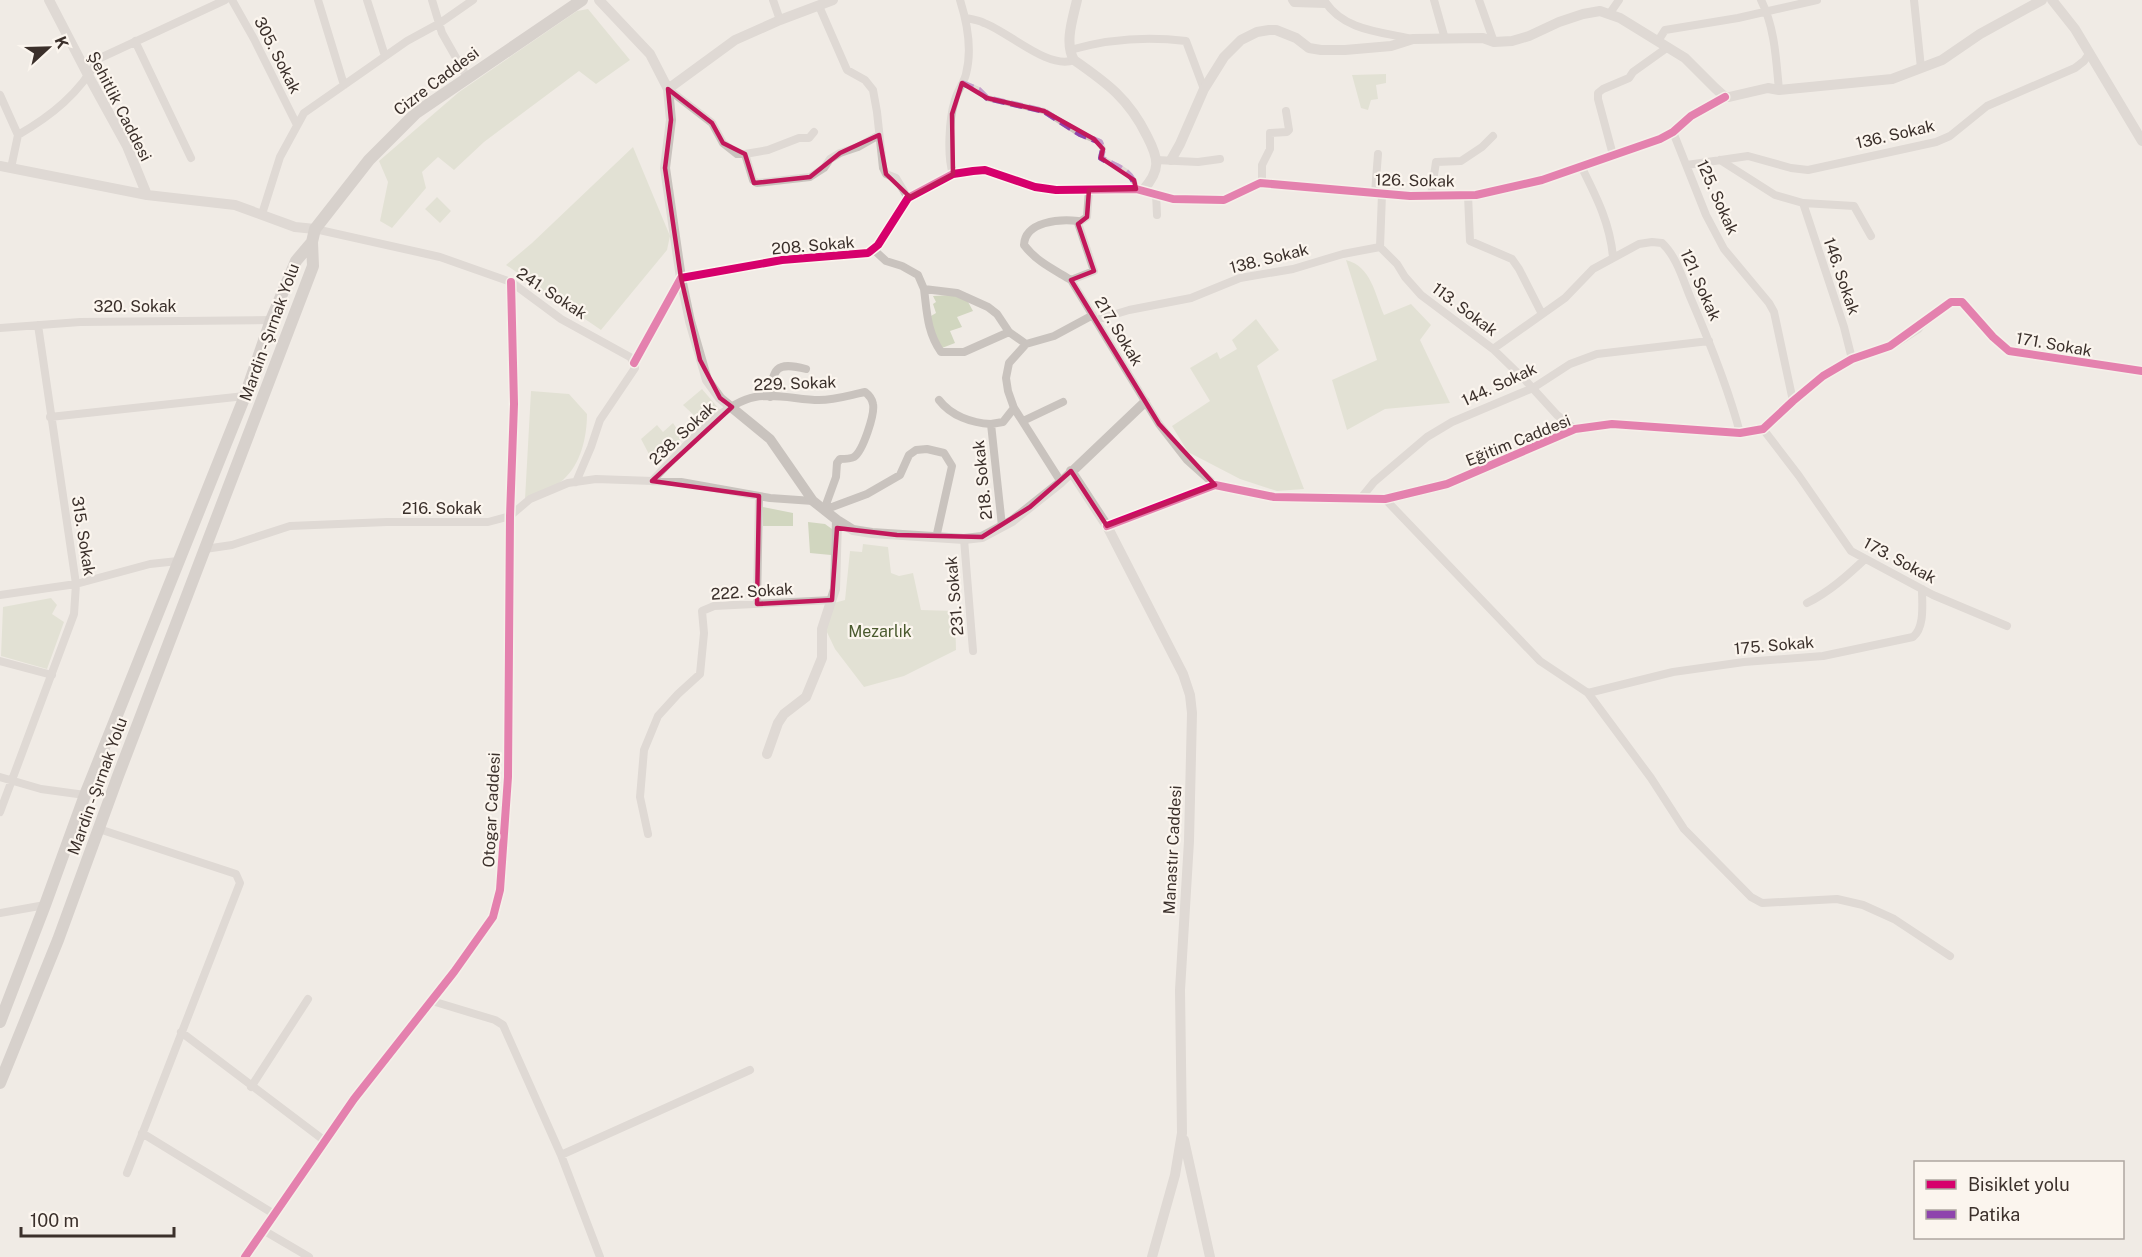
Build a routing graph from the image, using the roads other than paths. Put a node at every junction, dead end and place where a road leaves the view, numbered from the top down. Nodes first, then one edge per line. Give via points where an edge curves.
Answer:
1 (49, 0) edge
2 (225, 0) edge
3 (232, 0) edge
4 (318, 0) edge
5 (367, 0) edge
6 (432, 0) edge
7 (473, 0) edge
8 (582, 0) edge
9 (599, 0) edge
10 (773, 0) edge
11 (833, 0) edge
12 (960, 0) edge
13 (1077, 0) edge
14 (1292, 0) edge
15 (1434, 0) edge
16 (1479, 0) edge
17 (1618, 0) edge
18 (1761, 0) edge
19 (1817, 0) edge
20 (1914, 0) edge
21 (2042, 0) edge
22 (2052, 0) edge
23 (1325, 2) edge
24 (819, 6) junction
25 (1767, 12) junction
26 (1610, 13) junction
27 (966, 18) junction
28 (780, 20) junction
29 (440, 23) junction
30 (1413, 39) junction
31 (1445, 39) junction
32 (135, 41) junction
33 (1494, 42) junction
34 (1663, 44) junction
35 (2089, 54) junction
36 (1072, 55) junction
37 (385, 56) junction
38 (1921, 68) junction
39 (88, 77) junction
40 (467, 77) junction
41 (962, 83) junction
42 (344, 85) junction
43 (668, 89) junction
44 (1204, 89) junction
45 (1779, 90) junction
46 (0, 95) edge
47 (1725, 97) junction
48 (1287, 111) dead end
49 (297, 125) junction
50 (814, 132) dead end
51 (1673, 132) junction
52 (18, 135) junction
53 (879, 135) junction
54 (1493, 136) dead end
55 (2142, 141) edge
56 (745, 154) junction
57 (1378, 154) dead end
58 (1613, 155) junction
59 (191, 158) dead end
60 (1220, 159) dead end
61 (1156, 160) junction
62 (1171, 160) junction
63 (1720, 160) junction
64 (1687, 165) junction
65 (1581, 166) junction
66 (6, 167) edge
67 (953, 174) junction
68 (1262, 183) junction
69 (1089, 190) junction
70 (1140, 190) junction
71 (1156, 193) junction
72 (1379, 194) junction
73 (147, 195) junction
74 (1431, 195) junction
75 (1468, 195) junction
76 (908, 198) junction
77 (1803, 203) junction
78 (262, 214) junction
79 (1157, 215) dead end
80 (1078, 222) junction
81 (313, 236) junction
82 (1871, 236) dead end
83 (1380, 247) junction
84 (874, 250) junction
85 (1613, 257) junction
86 (681, 278) junction
87 (1071, 280) junction
88 (512, 282) junction
89 (924, 289) junction
90 (1542, 314) junction
91 (1094, 318) junction
92 (271, 320) junction
93 (38, 325) junction
94 (0, 328) edge
95 (1918, 328) joint
96 (1009, 332) junction
97 (1709, 341) junction
98 (1026, 344) junction
99 (1493, 349) junction
100 (1852, 359) junction
101 (634, 363) junction
102 (806, 369) dead end
103 (2142, 371) edge
104 (1533, 388) junction
105 (245, 396) junction
106 (770, 397) junction
107 (939, 400) dead end
108 (1792, 401) junction
109 (1063, 402) dead end
110 (1145, 402) junction
111 (732, 407) junction
112 (1014, 408) junction
113 (50, 417) junction
114 (1023, 421) junction
115 (992, 424) junction
116 (1575, 429) junction
117 (1763, 429) junction
118 (1740, 433) junction
119 (1071, 471) junction
120 (652, 481) junction
121 (576, 482) junction
122 (1061, 482) junction
123 (1215, 485) junction
124 (759, 496) junction
125 (1361, 498) junction
126 (1385, 499) junction
127 (813, 501) junction
128 (824, 510) junction
129 (510, 516) junction
130 (837, 520) junction
131 (1002, 526) junction
132 (1107, 526) junction
133 (936, 538) junction
134 (964, 539) junction
135 (206, 549) junction
136 (1865, 559) junction
137 (178, 561) junction
138 (76, 584) junction
139 (1922, 589) junction
140 (0, 595) edge
141 (832, 600) junction
142 (1807, 603) dead end
143 (757, 604) junction
144 (2007, 626) dead end
145 (973, 651) dead end
146 (0, 661) edge
147 (52, 675) junction
148 (1588, 693) junction
149 (767, 754) dead end
150 (0, 777) edge
151 (12, 781) junction
152 (85, 795) junction
153 (0, 812) edge
154 (99, 829) junction
155 (648, 834) dead end
156 (45, 905) junction
157 (0, 913) edge
158 (1950, 956) dead end
159 (308, 999) dead end
160 (432, 1001) junction
161 (0, 1022) edge
162 (181, 1032) junction
163 (750, 1070) dead end
164 (0, 1083) edge
165 (251, 1087) junction
166 (142, 1133) junction
167 (1182, 1133) junction
168 (325, 1141) junction
169 (561, 1155) junction
170 (127, 1173) dead end
171 (274, 1214) junction
172 (263, 1230) junction
173 (245, 1257) edge
174 (309, 1257) edge
175 (600, 1257) edge
176 (1152, 1257) edge
177 (1210, 1257) edge

1 - 39 street, Şehitlik Caddesi
2 - 32 street
3 - 49 street, 305. Sokak
4 - 42 street
5 - 37 street
6 - 29 street
7 - 29 street
8 - 40 main road, Cizre Caddesi
9 - 43 street via 650,54
10 - 28 street
11 - 24 street
12 - 27 street
13 - 36 street
14 - 23 street
15 - 31 street
16 - 33 street
17 - 26 street
18 - 25 street
19 - 25 street
20 - 38 street
21 - 38 street via 1942,60
22 - 35 street
23 - 30 street via 1349,24
24 - 28 street
24 - 53 street via 847,69 873,90
25 - 34 street via 1665,30
25 - 45 street
26 - 33 street via 1583,14 1529,36
26 - 34 street
27 - 36 street via 984,22 1038,54 1062,62
27 - 41 street via 968,47
28 - 43 street via 735,40
29 - 37 street
29 - 40 street
30 - 31 street
30 - 44 street via 1391,46 1321,50 1309,48 1276,30 1257,32 1241,40 1224,57
31 - 33 street via 1483,38
32 - 39 street via 98,59
32 - 59 street
34 - 47 street via 1684,58
34 - 58 street via 1629,78 1598,93
35 - 55 street
35 - 63 street, 136. Sokak via 2075,68 1987,106 1950,136 1936,142 1809,170 1748,156
36 - 44 street via 1093,43 1186,40
36 - 61 street via 1130,106 1156,153
37 - 42 street
38 - 45 street via 1892,80
39 - 52 street via 48,117
39 - 73 street, Şehitlik Caddesi via 127,146
40 - 81 main road, Cizre Caddesi via 416,113 369,160
41 - 67 street via 952,114 949,164
41 - 70 street via 987,98 1044,111 1100,142 1101,158 1128,172
42 - 49 street via 304,113
43 - 56 street via 712,123 723,143 737,154
43 - 86 street via 671,120 666,168
44 - 62 street
45 - 47 street via 1768,88
46 - 52 street
47 - 51 street, 126. Sokak via 1691,116
48 - 68 street via 1289,130 1270,133
49 - 78 street via 280,158
50 - 56 street via 809,138
51 - 58 street, 126. Sokak
51 - 64 street, 125. Sokak
52 - 66 street
53 - 56 street via 840,153 804,179 757,183
53 - 76 street via 883,168 896,178
54 - 74 street via 1461,162 1436,162
57 - 72 street
58 - 65 street, 126. Sokak
60 - 62 street
61 - 62 street
61 - 70 street via 1153,179
63 - 64 street, 136. Sokak
63 - 77 street via 1775,195
64 - 108 street, 125. Sokak via 1724,249 1774,312
65 - 75 street, 126. Sokak via 1542,180
65 - 85 street via 1602,209
66 - 73 street
67 - 69 street, 208. Sokak via 984,170 1035,187
67 - 76 street, 208. Sokak
68 - 71 street, 126. Sokak via 1224,200 1173,199
68 - 72 street, 126. Sokak
69 - 70 street, 126. Sokak
69 - 80 street via 1087,217
70 - 71 street, 126. Sokak
71 - 79 street
72 - 74 street, 126. Sokak
72 - 83 street
73 - 78 street via 235,205
74 - 75 street, 126. Sokak
75 - 90 street via 1470,241 1512,259
76 - 84 street, 208. Sokak
77 - 82 street via 1854,206
77 - 100 street, 146. Sokak
78 - 81 street
80 - 87 street via 1094,271
80 - 87 street via 1063,219 1029,230 1024,237 1030,253
81 - 88 street, 241. Sokak via 440,257
81 - 92 main road, Mardin - Şırnak Yolu via 296,261
81 - 135 main road, Mardin - Şırnak Yolu via 313,266
83 - 91 street, 138. Sokak via 1240,278 1191,298
83 - 99 street, 113. Sokak via 1421,295
84 - 86 street, 208. Sokak
84 - 89 street via 886,261 918,275
85 - 90 street, 121. Sokak via 1593,269 1565,298
85 - 97 street, 121. Sokak via 1639,244 1662,243 1674,258
86 - 101 street
86 - 111 street via 707,380
87 - 91 street, 217. Sokak
88 - 101 street, 241. Sokak via 561,320 630,357
88 - 129 street, Otogar Caddesi via 514,404
89 - 96 street via 957,293 988,307
89 - 96 street via 928,323 941,352 964,352
90 - 99 street, 121. Sokak
91 - 98 street, 138. Sokak
91 - 110 street, 217. Sokak
92 - 93 street, 320. Sokak via 80,321
92 - 105 main road, Mardin - Şırnak Yolu
93 - 94 street, 320. Sokak
93 - 113 street, 315. Sokak
95 - 100 street via 1890,346
95 - 103 street, 171. Sokak via 1951,302 1962,302 2009,351
96 - 98 street
97 - 104 street, 144. Sokak via 1596,354 1570,364
97 - 118 street, 121. Sokak
98 - 112 street via 1008,363 1006,378
99 - 104 street, 113. Sokak
100 - 108 street
101 - 121 street via 628,380 600,420
102 - 106 street via 791,365 777,369
104 - 116 street, 113. Sokak
104 - 125 street, 144. Sokak via 1452,422 1427,437
105 - 113 street
105 - 137 main road, Mardin - Şırnak Yolu
106 - 111 street, 229. Sokak via 756,397
106 - 128 street, 229. Sokak via 821,400 865,392 870,396 872,418 859,450 837,463
107 - 115 street via 969,421
108 - 117 street
109 - 114 street
110 - 119 street
110 - 123 street, 217. Sokak via 1187,459
111 - 120 street, 238. Sokak via 714,419
111 - 127 street via 770,439
112 - 114 street
112 - 115 street, 218. Sokak via 1003,422
113 - 138 street, 315. Sokak
114 - 122 street
115 - 131 street, 218. Sokak
116 - 118 street, Eğitim Caddesi via 1612,424
116 - 126 street, Eğitim Caddesi via 1447,484
117 - 118 street, Eğitim Caddesi
117 - 136 street, 173. Sokak via 1851,551
119 - 122 street
119 - 132 street, Manastır Caddesi
120 - 121 street, 216. Sokak
120 - 124 street, 216. Sokak via 681,482
121 - 129 street, 216. Sokak via 531,499
122 - 131 street
123 - 125 street, Eğitim Caddesi via 1274,497
123 - 132 street
124 - 127 street, 216. Sokak
124 - 143 street
125 - 126 street, Eğitim Caddesi
126 - 148 street via 1540,661
127 - 128 street
128 - 130 street
128 - 133 street via 867,494 900,475 909,455 916,450 938,451 944,453 952,466
129 - 135 street, 216. Sokak via 488,522 290,526 232,546
129 - 160 street, Otogar Caddesi via 508,777 500,890 493,917
130 - 133 street via 853,530
130 - 141 street via 836,590
131 - 134 street via 982,537
132 - 167 street, Manastır Caddesi via 1190,695 1189,841 1180,990
133 - 134 street
134 - 145 street, 231. Sokak
135 - 154 main road, Mardin - Şırnak Yolu
136 - 139 street, 173. Sokak
136 - 142 street via 1822,596
137 - 138 street via 150,564
137 - 152 main road, Mardin - Şırnak Yolu
138 - 140 street
138 - 147 street, 315. Sokak via 74,614
139 - 144 street, 173. Sokak
139 - 148 street, 175. Sokak via 1921,622 1913,637 1823,656 1673,672
141 - 143 street, 222. Sokak
141 - 149 street via 822,629 822,658 806,697 784,714
143 - 155 street, 222. Sokak via 714,606 702,611 700,674 658,716 644,750 640,797
146 - 147 street
147 - 151 street, 315. Sokak
148 - 158 street via 1684,829 1750,897 1762,903 1837,899 1863,905 1894,919
150 - 151 street
151 - 152 street
151 - 153 street, 315. Sokak
152 - 156 main road, Mardin - Şırnak Yolu
154 - 162 street via 236,874 240,879
154 - 164 main road, Mardin - Şırnak Yolu
156 - 157 street
156 - 161 main road, Mardin - Şırnak Yolu
159 - 165 street
160 - 168 street, Otogar Caddesi
160 - 169 street via 503,1024
162 - 165 street
162 - 166 street
163 - 169 street
165 - 168 street
166 - 170 street
166 - 171 street
167 - 176 street, Manastır Caddesi via 1175,1175
167 - 177 street
168 - 171 street, Otogar Caddesi
169 - 175 street
171 - 172 street, Otogar Caddesi
172 - 173 street, Otogar Caddesi
172 - 174 street

